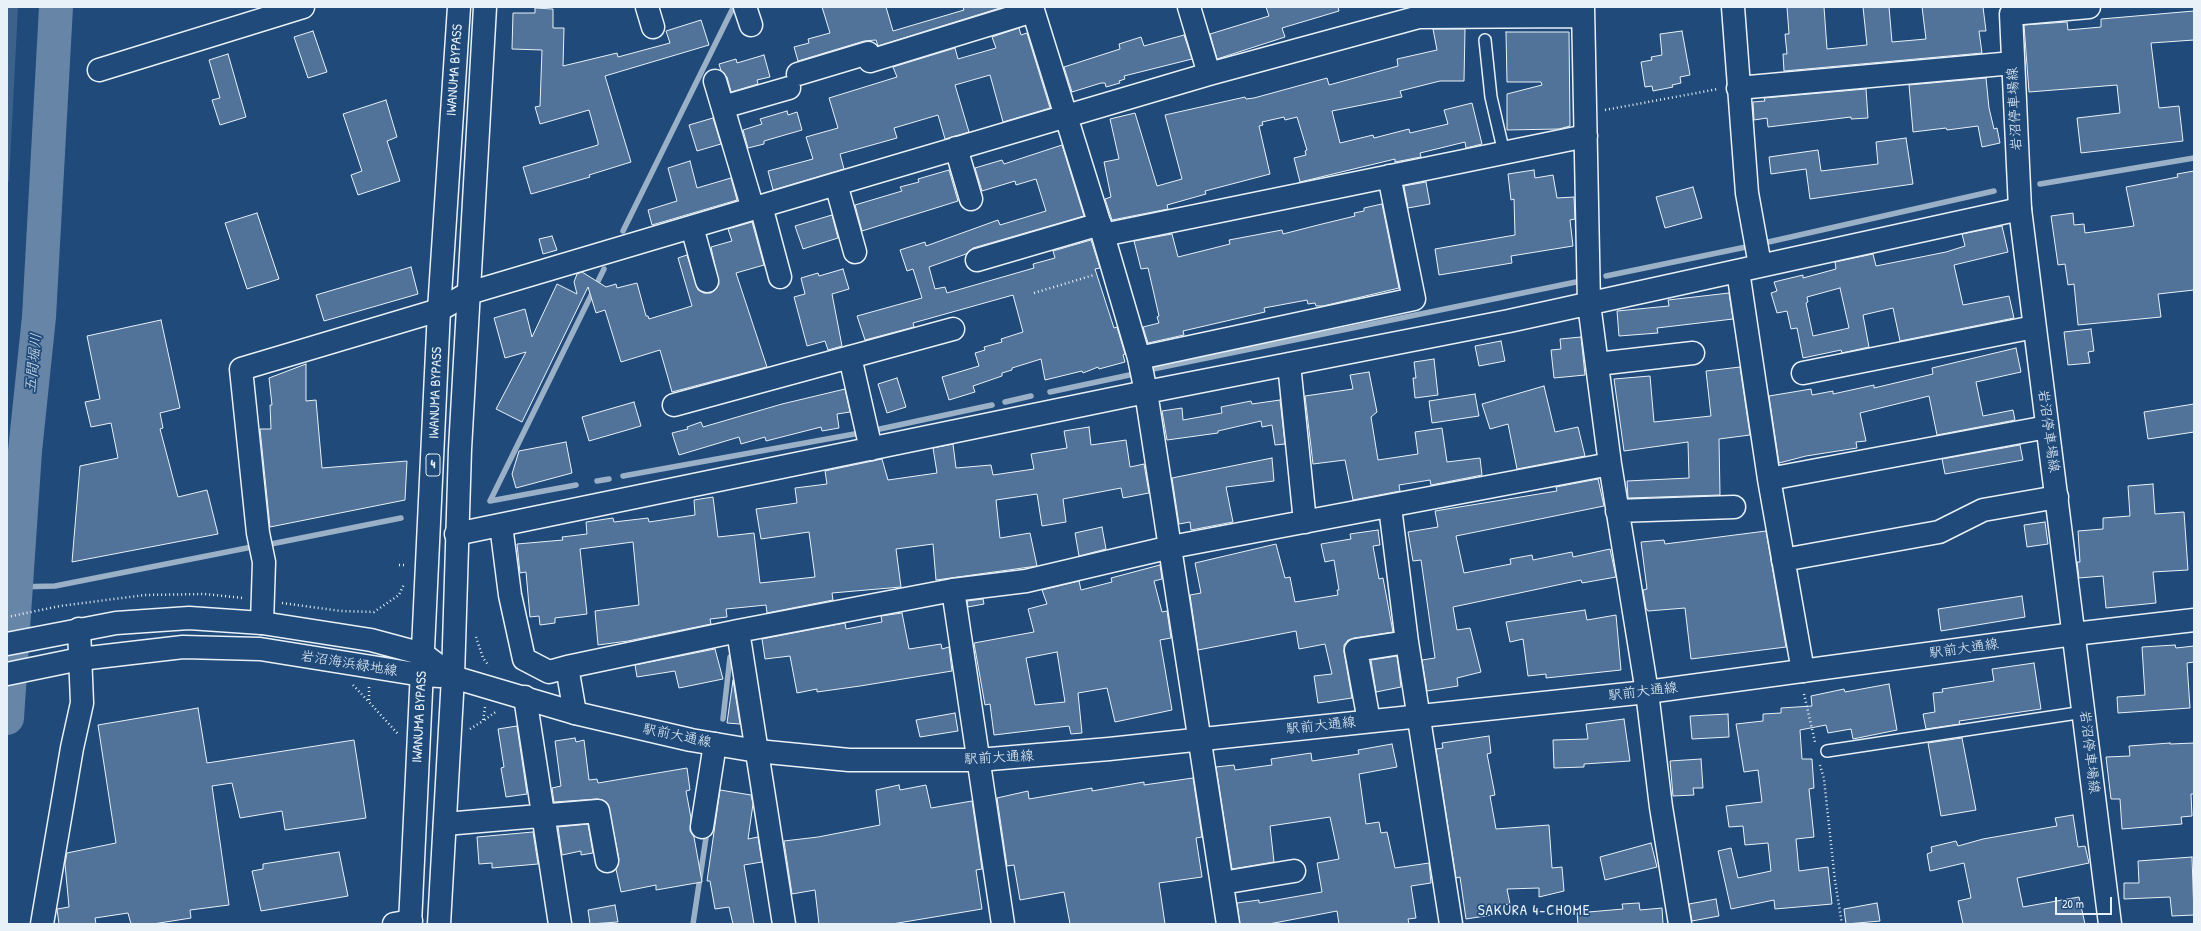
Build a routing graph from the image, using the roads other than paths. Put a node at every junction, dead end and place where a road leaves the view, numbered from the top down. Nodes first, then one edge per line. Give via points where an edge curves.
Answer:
1 (303, 7) edge
2 (459, 7) edge
3 (485, 7) edge
4 (1189, 7) edge
5 (1733, 7) edge
6 (2089, 7) edge
7 (1032, 9) edge
8 (2011, 10) edge
9 (1583, 11) edge
10 (1419, 12) edge
11 (1485, 40) dead end
12 (2013, 63) junction
13 (99, 70) dead end
14 (1209, 74) junction
15 (715, 80) dead end
16 (1738, 86) junction
17 (723, 107) junction
18 (1065, 115) junction
19 (1586, 136) junction
20 (956, 148) junction
21 (1504, 152) junction
22 (1389, 176) junction
23 (836, 184) junction
24 (971, 199) dead end
25 (757, 207) junction
26 (2020, 209) junction
27 (692, 227) junction
28 (1102, 229) junction
29 (855, 252) dead end
30 (978, 260) dead end
31 (1760, 265) junction
32 (1738, 271) junction
33 (780, 277) dead end
34 (707, 281) dead end
35 (469, 294) junction
36 (1589, 304) junction
37 (439, 310) junction
38 (2034, 327) junction
39 (953, 329) dead end
40 (1693, 353) dead end
41 (850, 357) junction
42 (1139, 358) junction
43 (1289, 364) junction
44 (1597, 364) junction
45 (1803, 373) dead end
46 (1146, 392) junction
47 (674, 405) dead end
48 (2047, 427) junction
49 (871, 449) junction
50 (1610, 464) junction
51 (1769, 479) junction
52 (2056, 497) junction
53 (1390, 507) junction
54 (1734, 507) dead end
55 (1618, 511) junction
56 (1305, 522) junction
57 (501, 525) junction
58 (456, 534) junction
59 (1171, 547) junction
60 (1783, 560) junction
61 (953, 590) junction
62 (2194, 620) edge
63 (262, 623) junction
64 (69, 631) junction
65 (738, 631) junction
66 (2074, 634) junction
67 (1407, 642) junction
68 (7, 644) edge
69 (80, 659) junction
70 (423, 665) junction
71 (566, 667) junction
72 (1803, 671) junction
73 (7, 674) edge
74 (453, 676) junction
75 (1647, 692) junction
76 (525, 697) junction
77 (2084, 712) junction
78 (575, 713) junction
79 (1419, 716) junction
80 (1369, 721) junction
81 (1199, 739) junction
82 (715, 744) junction
83 (1822, 750) road end
84 (757, 751) junction
85 (978, 760) junction
86 (543, 817) junction
87 (445, 824) junction
88 (702, 827) dead end
89 (607, 861) dead end
90 (1294, 871) dead end
91 (1222, 883) junction
92 (405, 923) edge
93 (42, 924) edge
94 (439, 924) edge
95 (560, 924) edge
96 (784, 924) edge
97 (1003, 924) edge
98 (1228, 924) edge
99 (1451, 924) edge
100 (1680, 924) edge
101 (2110, 924) edge

1 - 13 main road
2 - 37 main road, IWANUMA BYPASS / 4
3 - 35 main road, IWANUMA BYPASS / 4
4 - 14 main road
5 - 16 main road
6 - 8 main road, 岩沼停車場線
7 - 17 main road via 870,60 868,53
7 - 18 main road
8 - 12 main road, 岩沼停車場線
9 - 10 main road
9 - 19 main road
10 - 14 main road
11 - 21 lane via 1491,97
12 - 16 main road
12 - 26 main road, 岩沼停車場線
14 - 18 main road
15 - 17 main road
16 - 31 main road via 1749,204
17 - 25 main road
18 - 20 main road
18 - 28 main road
19 - 21 main road
19 - 36 main road
20 - 23 main road
20 - 24 main road
21 - 22 main road
22 - 28 main road
22 - 42 main road via 1414,299
23 - 25 main road
23 - 29 main road
25 - 27 main road
25 - 33 main road
26 - 31 main road
26 - 38 main road, 岩沼停車場線
27 - 34 main road
27 - 35 main road
28 - 30 main road
28 - 42 main road
31 - 32 main road
32 - 36 main road
32 - 51 main road
35 - 37 main road
35 - 58 main road, IWANUMA BYPASS / 4
36 - 43 main road
36 - 44 main road
37 - 63 main road via 241,369 258,533 264,562
37 - 70 main road, IWANUMA BYPASS / 4
38 - 45 main road
38 - 48 main road, 岩沼停車場線
39 - 41 main road
40 - 44 main road
41 - 47 main road
41 - 49 main road
42 - 46 main road
43 - 46 main road
43 - 56 main road
44 - 50 main road
46 - 49 main road
46 - 59 main road
48 - 51 main road
48 - 52 main road, 岩沼停車場線
49 - 57 main road
50 - 53 main road
50 - 55 main road
51 - 60 main road
52 - 60 main road via 1983,510 1939,532
52 - 66 main road, 岩沼停車場線
53 - 56 main road
53 - 67 main road
54 - 55 main road
55 - 75 main road
56 - 59 main road
57 - 58 main road
57 - 71 main road via 510,595 524,659 549,672
58 - 74 main road, IWANUMA BYPASS / 4
59 - 61 main road via 1026,581
59 - 81 main road
60 - 72 main road
61 - 65 main road
61 - 85 main road
62 - 66 main road, 駅前大通線
63 - 64 main road, 岩沼海浜緑地線 via 189,618 116,623
63 - 70 main road, 岩沼海浜緑地線 via 372,640
64 - 68 main road, 岩沼海浜緑地線
64 - 69 main road
65 - 71 main road
65 - 84 main road
66 - 72 main road, 駅前大通線
66 - 77 main road, 岩沼停車場線
67 - 79 main road
67 - 80 main road via 1356,650
69 - 70 main road, 岩沼海浜緑地線 via 191,647 260,649 369,667
69 - 73 main road, 岩沼海浜緑地線
69 - 93 main road via 82,703
70 - 74 main road, 岩沼海浜緑地線
70 - 92 main road, IWANUMA BYPASS / 4
71 - 78 main road
72 - 75 main road, 駅前大通線
74 - 76 main road, 駅前大通線
74 - 87 main road, IWANUMA BYPASS / 4
75 - 79 main road, 駅前大通線
75 - 100 main road via 1661,807
76 - 78 main road, 駅前大通線
76 - 86 main road
77 - 83 lane
77 - 101 main road, 岩沼停車場線
78 - 82 main road, 駅前大通線
79 - 80 main road, 駅前大通線
79 - 99 main road
80 - 81 main road, 駅前大通線
81 - 85 main road, 駅前大通線
81 - 91 main road
82 - 84 main road, 駅前大通線
82 - 88 main road
84 - 85 main road, 駅前大通線 via 880,761
84 - 96 main road
85 - 97 main road
86 - 87 main road
86 - 89 main road via 598,811
86 - 95 main road
87 - 94 main road, IWANUMA BYPASS / 4
90 - 91 main road
91 - 98 main road

